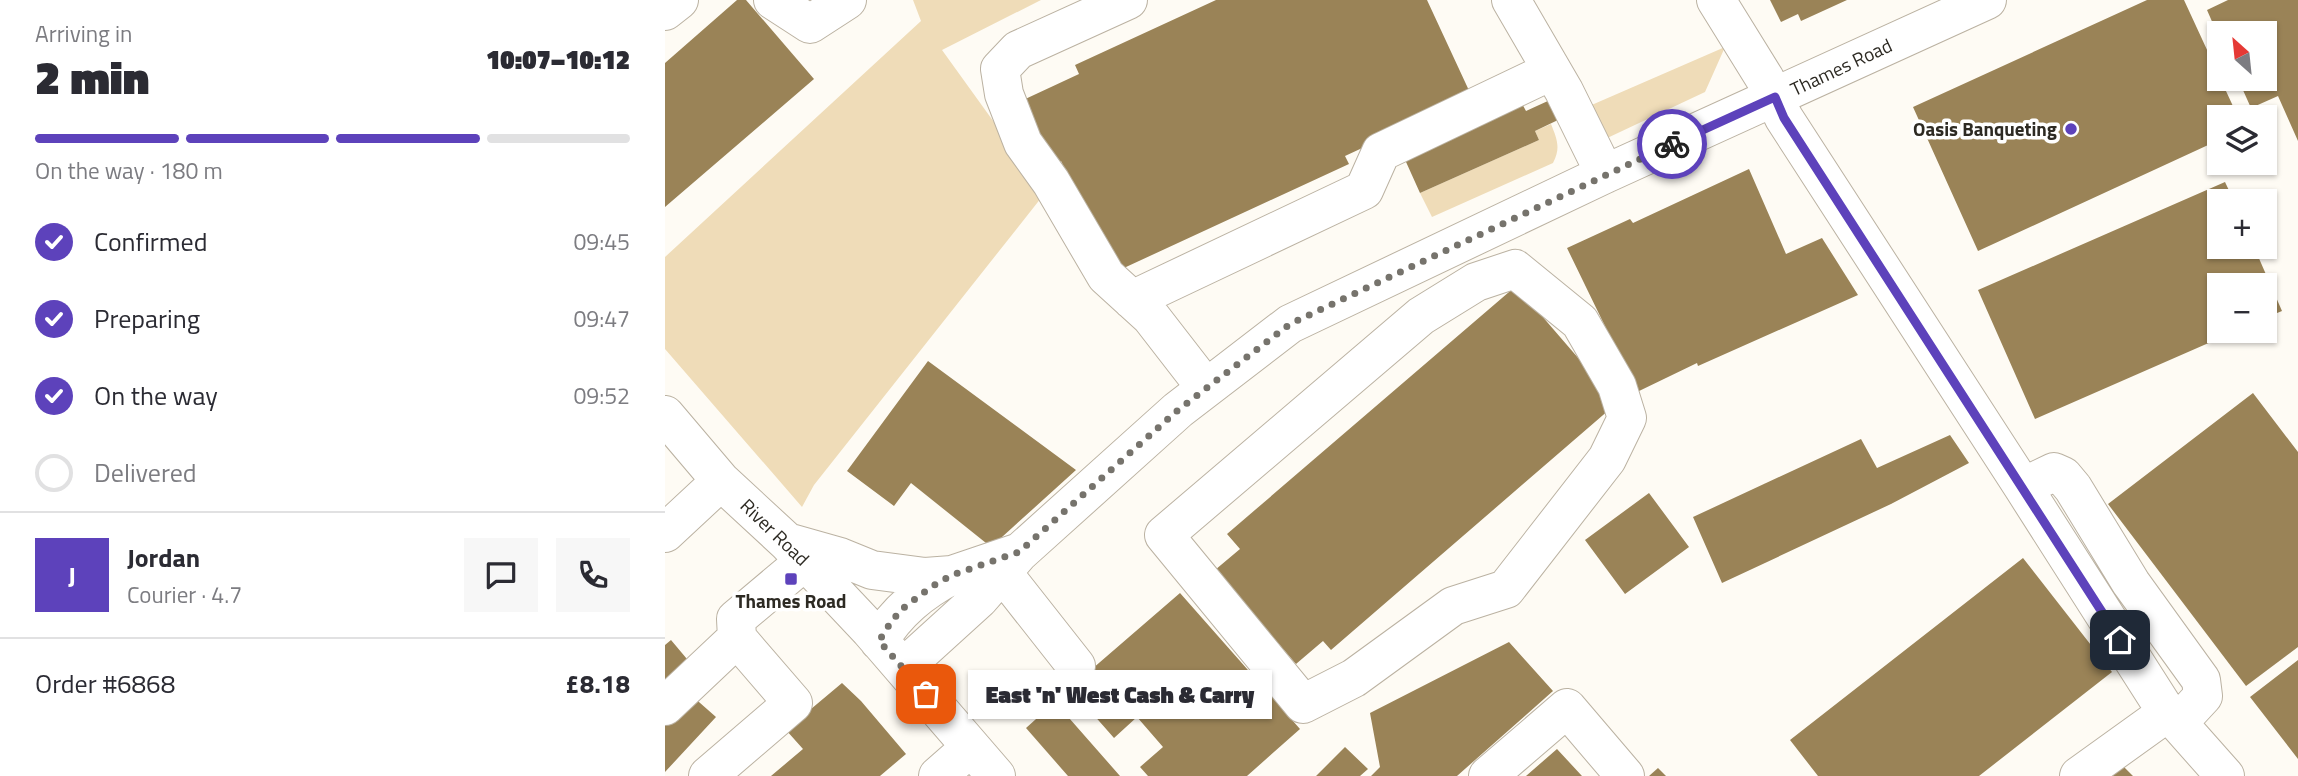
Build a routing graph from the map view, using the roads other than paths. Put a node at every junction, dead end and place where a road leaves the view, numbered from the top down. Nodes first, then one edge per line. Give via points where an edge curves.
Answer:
1 (679, 0) edge
2 (773, 0) edge
3 (847, 0) edge
4 (1128, 0) edge
5 (1511, 0) edge
6 (1716, 0) edge
7 (1987, 0) edge
8 (665, 11) edge
9 (1552, 71) junction
10 (1775, 97) junction
11 (1605, 174) junction
12 (1132, 300) junction
13 (1206, 388) junction
14 (665, 415) edge
15 (721, 481) junction
16 (665, 533) edge
17 (1164, 536) joint
18 (796, 552) junction
19 (1011, 562) junction
20 (952, 575) junction
21 (737, 638) junction
22 (891, 654) junction
23 (1076, 666) dead end
24 (665, 706) edge
25 (2173, 718) junction
26 (971, 747) junction
27 (708, 776) edge
28 (938, 776) edge
29 (996, 776) edge
30 (1488, 776) edge
31 (1625, 776) edge
32 (2079, 776) edge
33 (2225, 776) edge

1 - 8 street
2 - 3 street via 810,24
4 - 12 street via 1018,50 1000,69 1004,94 1023,143 1106,276
5 - 9 street
6 - 10 street
7 - 10 street, Thames Road
9 - 11 street
9 - 12 street via 1381,152 1364,190
10 - 11 street, Thames Road
10 - 25 street via 1791,130 2023,487 2054,472 2063,476 2131,583 2201,680 2203,696
11 - 13 street, Thames Road via 1290,324
12 - 13 street via 1151,317
13 - 19 street, Thames Road
14 - 15 street, River Road
15 - 16 street
15 - 18 street, River Road
17 - 17 street via 1303,704 1354,678 1453,606 1506,589 1607,459 1627,418 1618,386 1580,322 1515,269 1476,282 1421,316
18 - 20 street via 840,557 872,570 925,578
18 - 21 street via 736,619
18 - 22 street, River Road
19 - 20 street
19 - 22 street, Thames Road via 979,599
19 - 23 street
20 - 22 street via 902,609 891,622
21 - 24 street
21 - 27 street via 793,703
22 - 26 street, River Road
25 - 32 street
25 - 33 street
26 - 28 street
26 - 29 street, River Road
30 - 31 street via 1567,708

